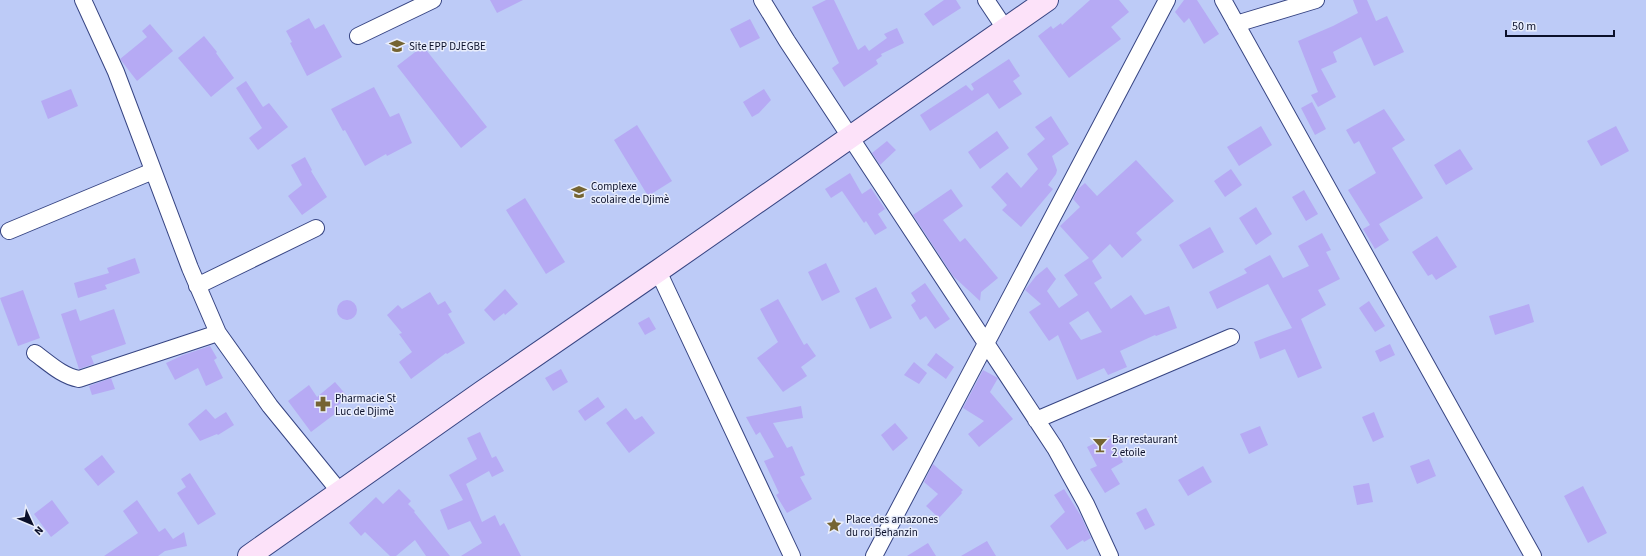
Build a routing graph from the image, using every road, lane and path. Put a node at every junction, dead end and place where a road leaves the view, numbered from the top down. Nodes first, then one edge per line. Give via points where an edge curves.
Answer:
1 (83, 0) edge
2 (433, 0) edge
3 (762, 0) edge
4 (986, 0) edge
5 (1047, 0) edge
6 (1167, 0) edge
7 (1222, 0) edge
8 (1316, 0) edge
9 (1236, 24) junction
10 (1006, 30) junction
11 (358, 36) dead end
12 (851, 137) junction
13 (153, 171) junction
14 (316, 228) dead end
15 (9, 231) dead end
16 (658, 271) junction
17 (198, 286) junction
18 (218, 333) junction
19 (1231, 337) dead end
20 (985, 342) junction
21 (35, 353) dead end
22 (1036, 420) junction
23 (340, 492) junction
24 (249, 556) edge
25 (792, 556) edge
26 (874, 556) edge
27 (1110, 556) edge
28 (1533, 556) edge

1 - 13 street via 116,72
2 - 11 street
3 - 12 street
4 - 10 street
5 - 10 street
6 - 20 street
7 - 9 street
8 - 9 street
9 - 28 street
10 - 12 street
12 - 16 street
12 - 20 street
13 - 15 street
13 - 17 street
14 - 17 street
16 - 23 street
16 - 25 street
17 - 18 street
18 - 21 street via 79,379 62,373
18 - 23 street via 270,406
19 - 22 street
20 - 22 street
20 - 26 street
22 - 27 street via 1055,448 1086,504
23 - 24 street

